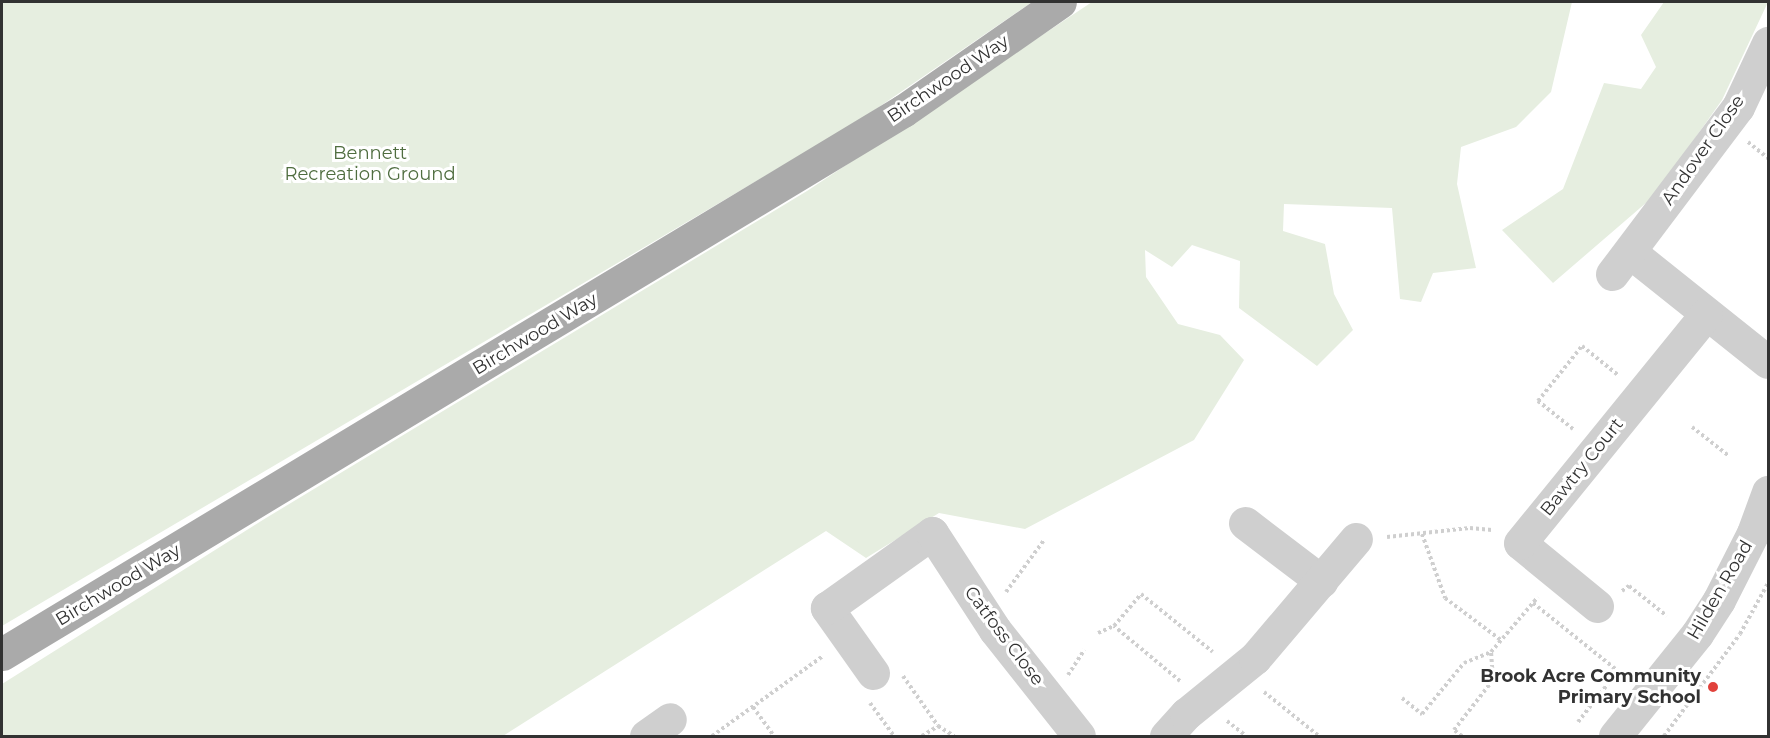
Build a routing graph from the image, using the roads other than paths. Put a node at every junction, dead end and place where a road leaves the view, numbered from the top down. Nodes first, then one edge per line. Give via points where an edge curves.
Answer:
1 (1060, 2) edge
2 (1768, 43) edge
3 (1706, 314) junction
4 (1768, 362) edge
5 (1768, 492) edge
6 (1245, 522) dead end
7 (1356, 539) road end
8 (1321, 581) junction
9 (1597, 606) road end
10 (2, 654) edge
11 (873, 673) dead end
12 (1079, 736) edge
13 (1166, 736) edge
14 (1615, 736) edge

1 - 10 main road, Birchwood Way via 903,111
2 - 3 street, Andover Close via 1738,107 1621,263
3 - 4 street, Andover Close
3 - 9 street, Bawtry Court via 1520,543
5 - 14 street, Hilden Road via 1753,533 1719,600 1697,634
6 - 8 street
7 - 8 street
8 - 13 street via 1239,672 1202,700
11 - 12 street, Catfoss Close via 827,608 932,533 983,612

